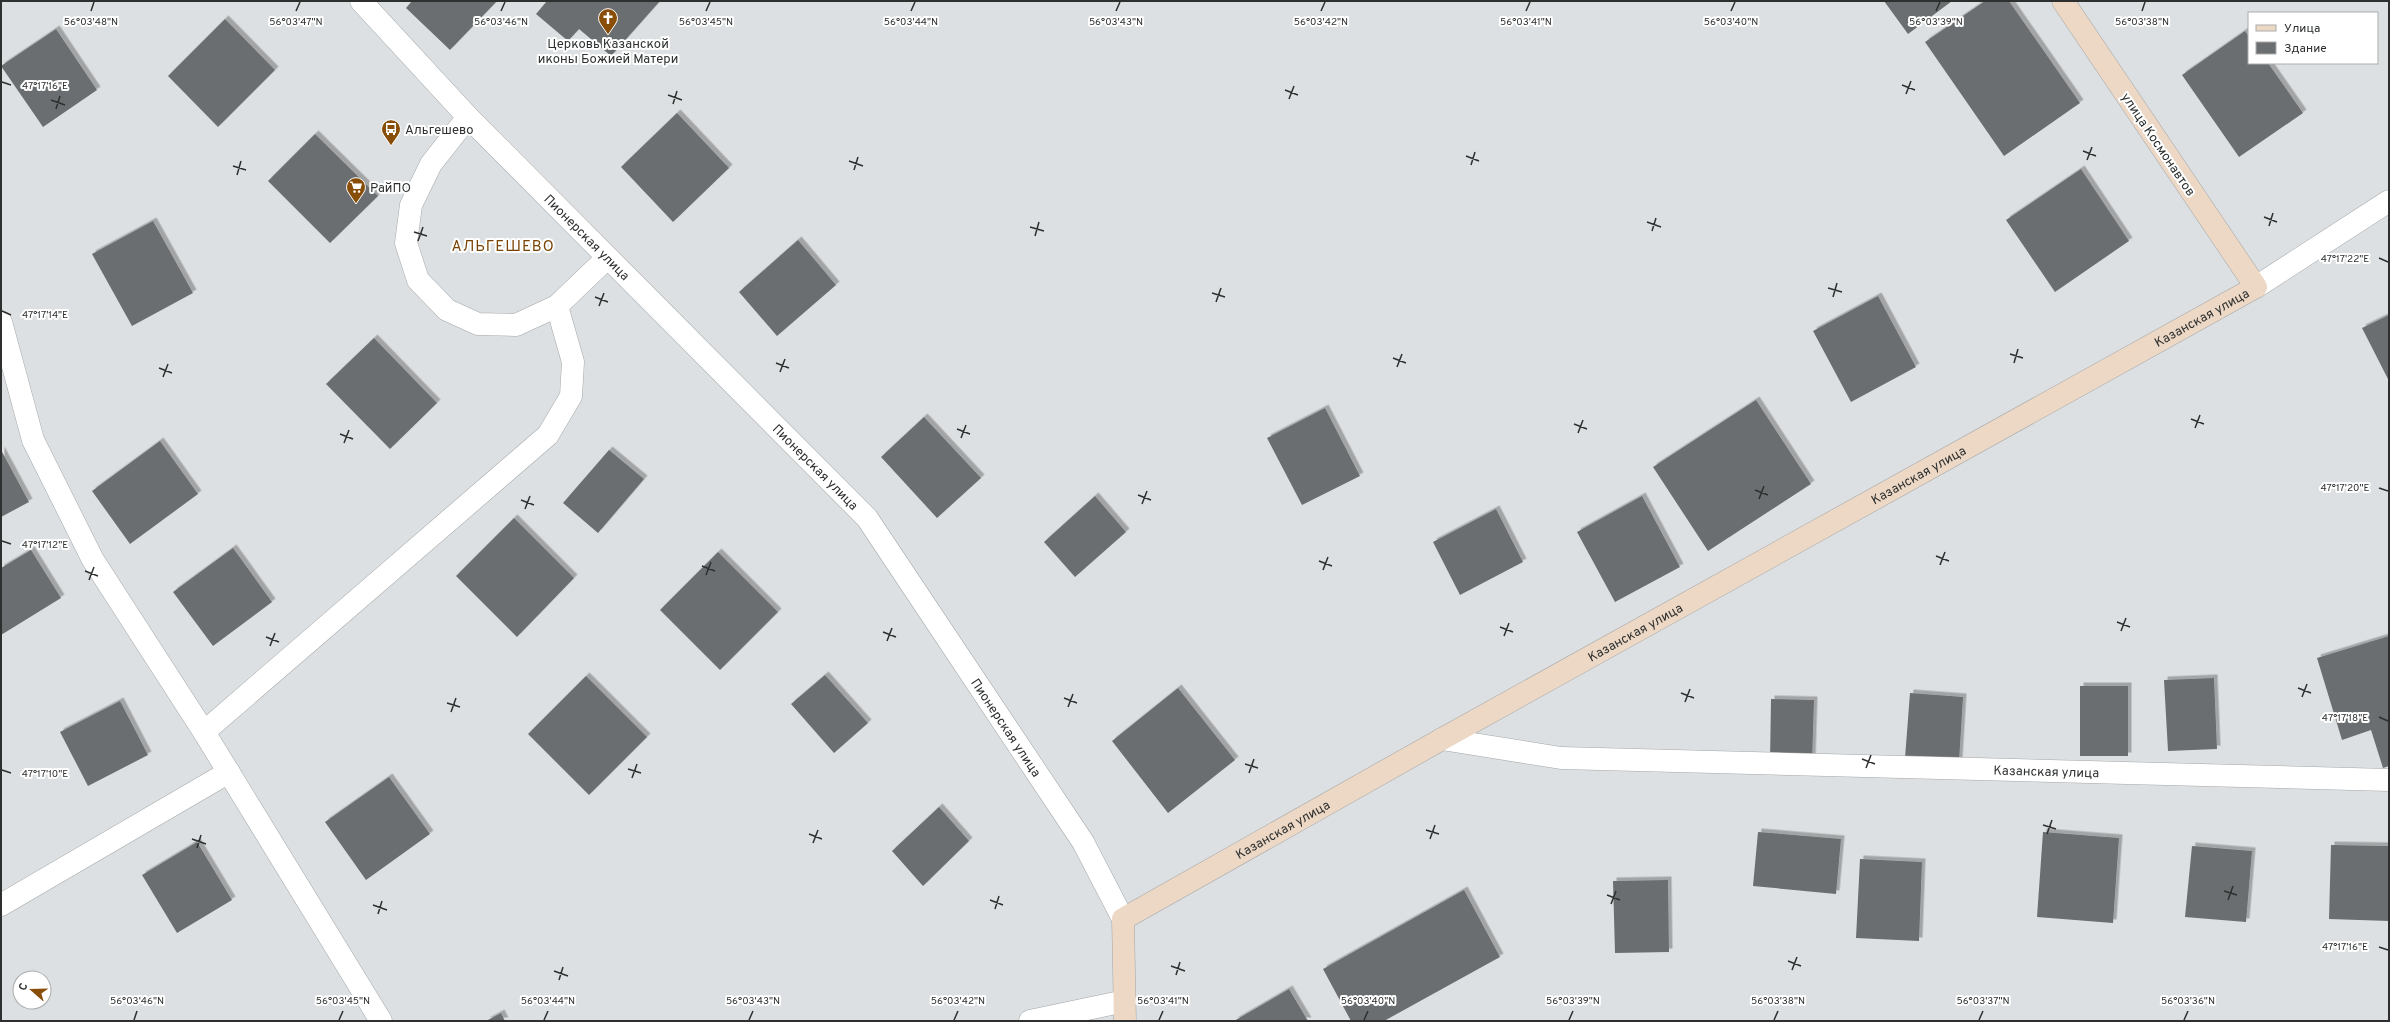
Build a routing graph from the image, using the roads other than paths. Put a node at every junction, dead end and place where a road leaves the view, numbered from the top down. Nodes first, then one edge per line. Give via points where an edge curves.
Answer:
1 (2063, 1) edge
2 (368, 3) edge
3 (468, 117) junction
4 (2389, 201) edge
5 (608, 258) junction
6 (2256, 287) junction
7 (557, 306) junction
8 (1, 322) edge
9 (204, 732) junction
10 (1442, 739) junction
11 (229, 772) junction
12 (2389, 780) edge
13 (1, 904) edge
14 (1123, 919) junction
15 (1125, 1011) edge
16 (381, 1021) edge
17 (1030, 1021) edge

1 - 6 street, улица Космонавтов
2 - 3 street, Пионерская улица
3 - 5 street, Пионерская улица
3 - 7 street via 431,164 411,205 406,243 418,280 447,310 478,324 516,325
4 - 6 street, Казанская улица
5 - 7 street
5 - 14 street, Пионерская улица via 867,518 1083,842
6 - 10 street, Казанская улица
7 - 9 street via 574,362 571,396 548,435
8 - 9 street via 37,447 93,560
9 - 11 street
10 - 12 street, Казанская улица via 1561,758
10 - 14 street, Казанская улица
11 - 13 street
11 - 16 street
14 - 15 street, Пионерская улица
15 - 17 street

